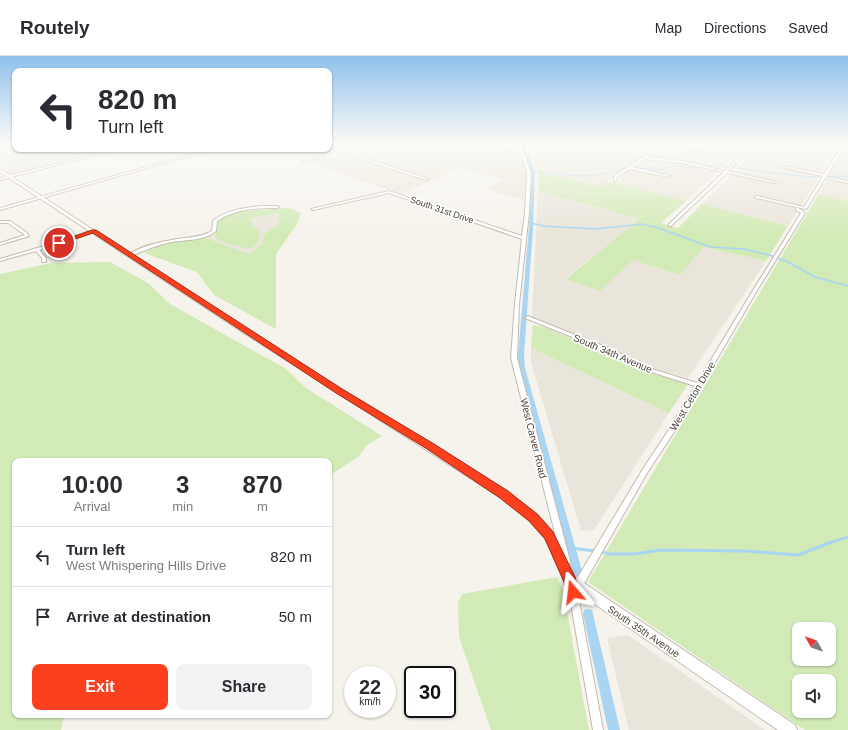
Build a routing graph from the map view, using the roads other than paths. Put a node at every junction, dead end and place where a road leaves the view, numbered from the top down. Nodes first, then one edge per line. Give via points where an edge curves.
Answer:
1 (7, 174) edge
2 (21, 174) edge
3 (122, 174) edge
4 (413, 174) edge
5 (529, 174) edge
6 (619, 174) edge
7 (661, 174) edge
8 (723, 174) edge
9 (738, 174) edge
10 (817, 174) edge
11 (669, 176) dead end
12 (824, 176) junction
13 (11, 177) junction
14 (0, 179) edge
15 (427, 179) dead end
16 (615, 180) dead end
17 (774, 182) dead end
18 (848, 182) edge
19 (41, 197) junction
20 (757, 197) dead end
21 (277, 207) dead end
22 (0, 209) edge
23 (313, 209) dead end
24 (797, 209) dead end
25 (0, 222) edge
26 (670, 225) dead end
27 (94, 231) junction
28 (524, 238) junction
29 (0, 244) edge
30 (37, 250) junction
31 (130, 255) junction
32 (0, 260) edge
33 (44, 261) dead end
34 (528, 318) dead end
35 (698, 385) junction
36 (574, 584) junction
37 (598, 730) edge
38 (790, 730) edge

1 - 13 street
2 - 13 street
3 - 19 street
4 - 15 street
5 - 28 street, West Carver Road
6 - 16 street
7 - 11 street
8 - 26 street
9 - 17 street
10 - 12 street
12 - 18 street
12 - 20 street via 806,208
13 - 14 street
13 - 19 street
19 - 22 street
19 - 27 street
21 - 31 street via 254,208 225,215 215,221 211,234 165,242
23 - 28 street, South 31st Drive via 389,192
24 - 35 street, West Ceton Drive via 802,215
25 - 29 street via 9,222 26,234
27 - 30 street
27 - 31 street
28 - 36 street, West Carver Road via 514,358
30 - 32 street
30 - 33 street
31 - 36 street via 514,502 533,517 549,535
34 - 35 street, South 34th Avenue via 609,350 647,369
35 - 36 street, West Ceton Drive
36 - 37 street, West Carver Road
36 - 38 street, South 35th Avenue

